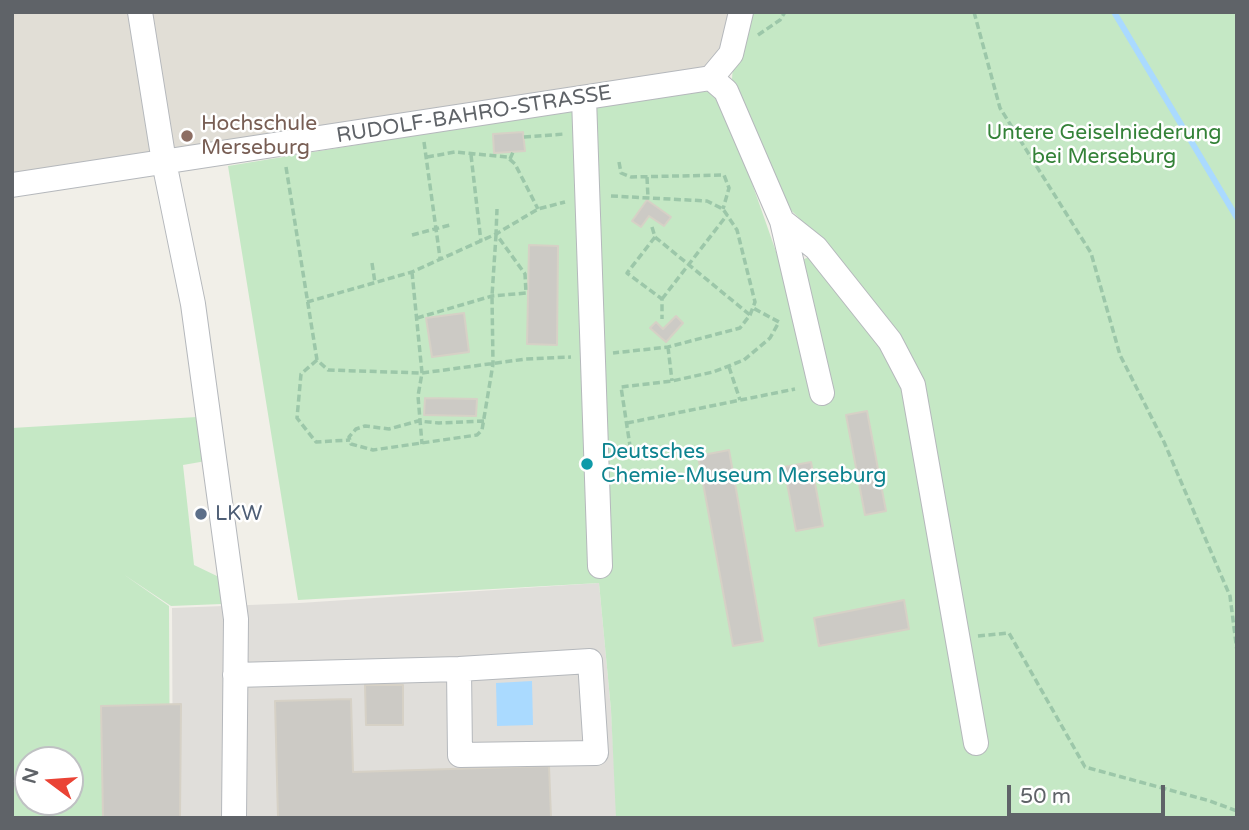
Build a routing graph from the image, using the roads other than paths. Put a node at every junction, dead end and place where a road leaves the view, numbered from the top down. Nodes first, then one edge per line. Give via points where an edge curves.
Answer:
1 (141, 12) edge
2 (741, 12) edge
3 (711, 78) junction
4 (584, 98) junction
5 (164, 162) junction
6 (12, 185) edge
7 (782, 221) junction
8 (822, 393) dead end
9 (600, 566) dead end
10 (459, 669) junction
11 (235, 675) junction
12 (976, 743) dead end
13 (234, 818) edge

1 - 5 street
2 - 3 street via 731,54
3 - 4 street, RUDOLF-BAHRO-STRASSE
3 - 7 street via 726,91
4 - 5 street, RUDOLF-BAHRO-STRASSE
4 - 9 street
5 - 6 street, RUDOLF-BAHRO-STRASSE
5 - 11 street via 193,304 236,619
7 - 8 street
7 - 12 street via 816,248 849,289 890,341 913,385
10 - 10 street via 590,662 596,753 460,755
10 - 11 street
11 - 13 street

